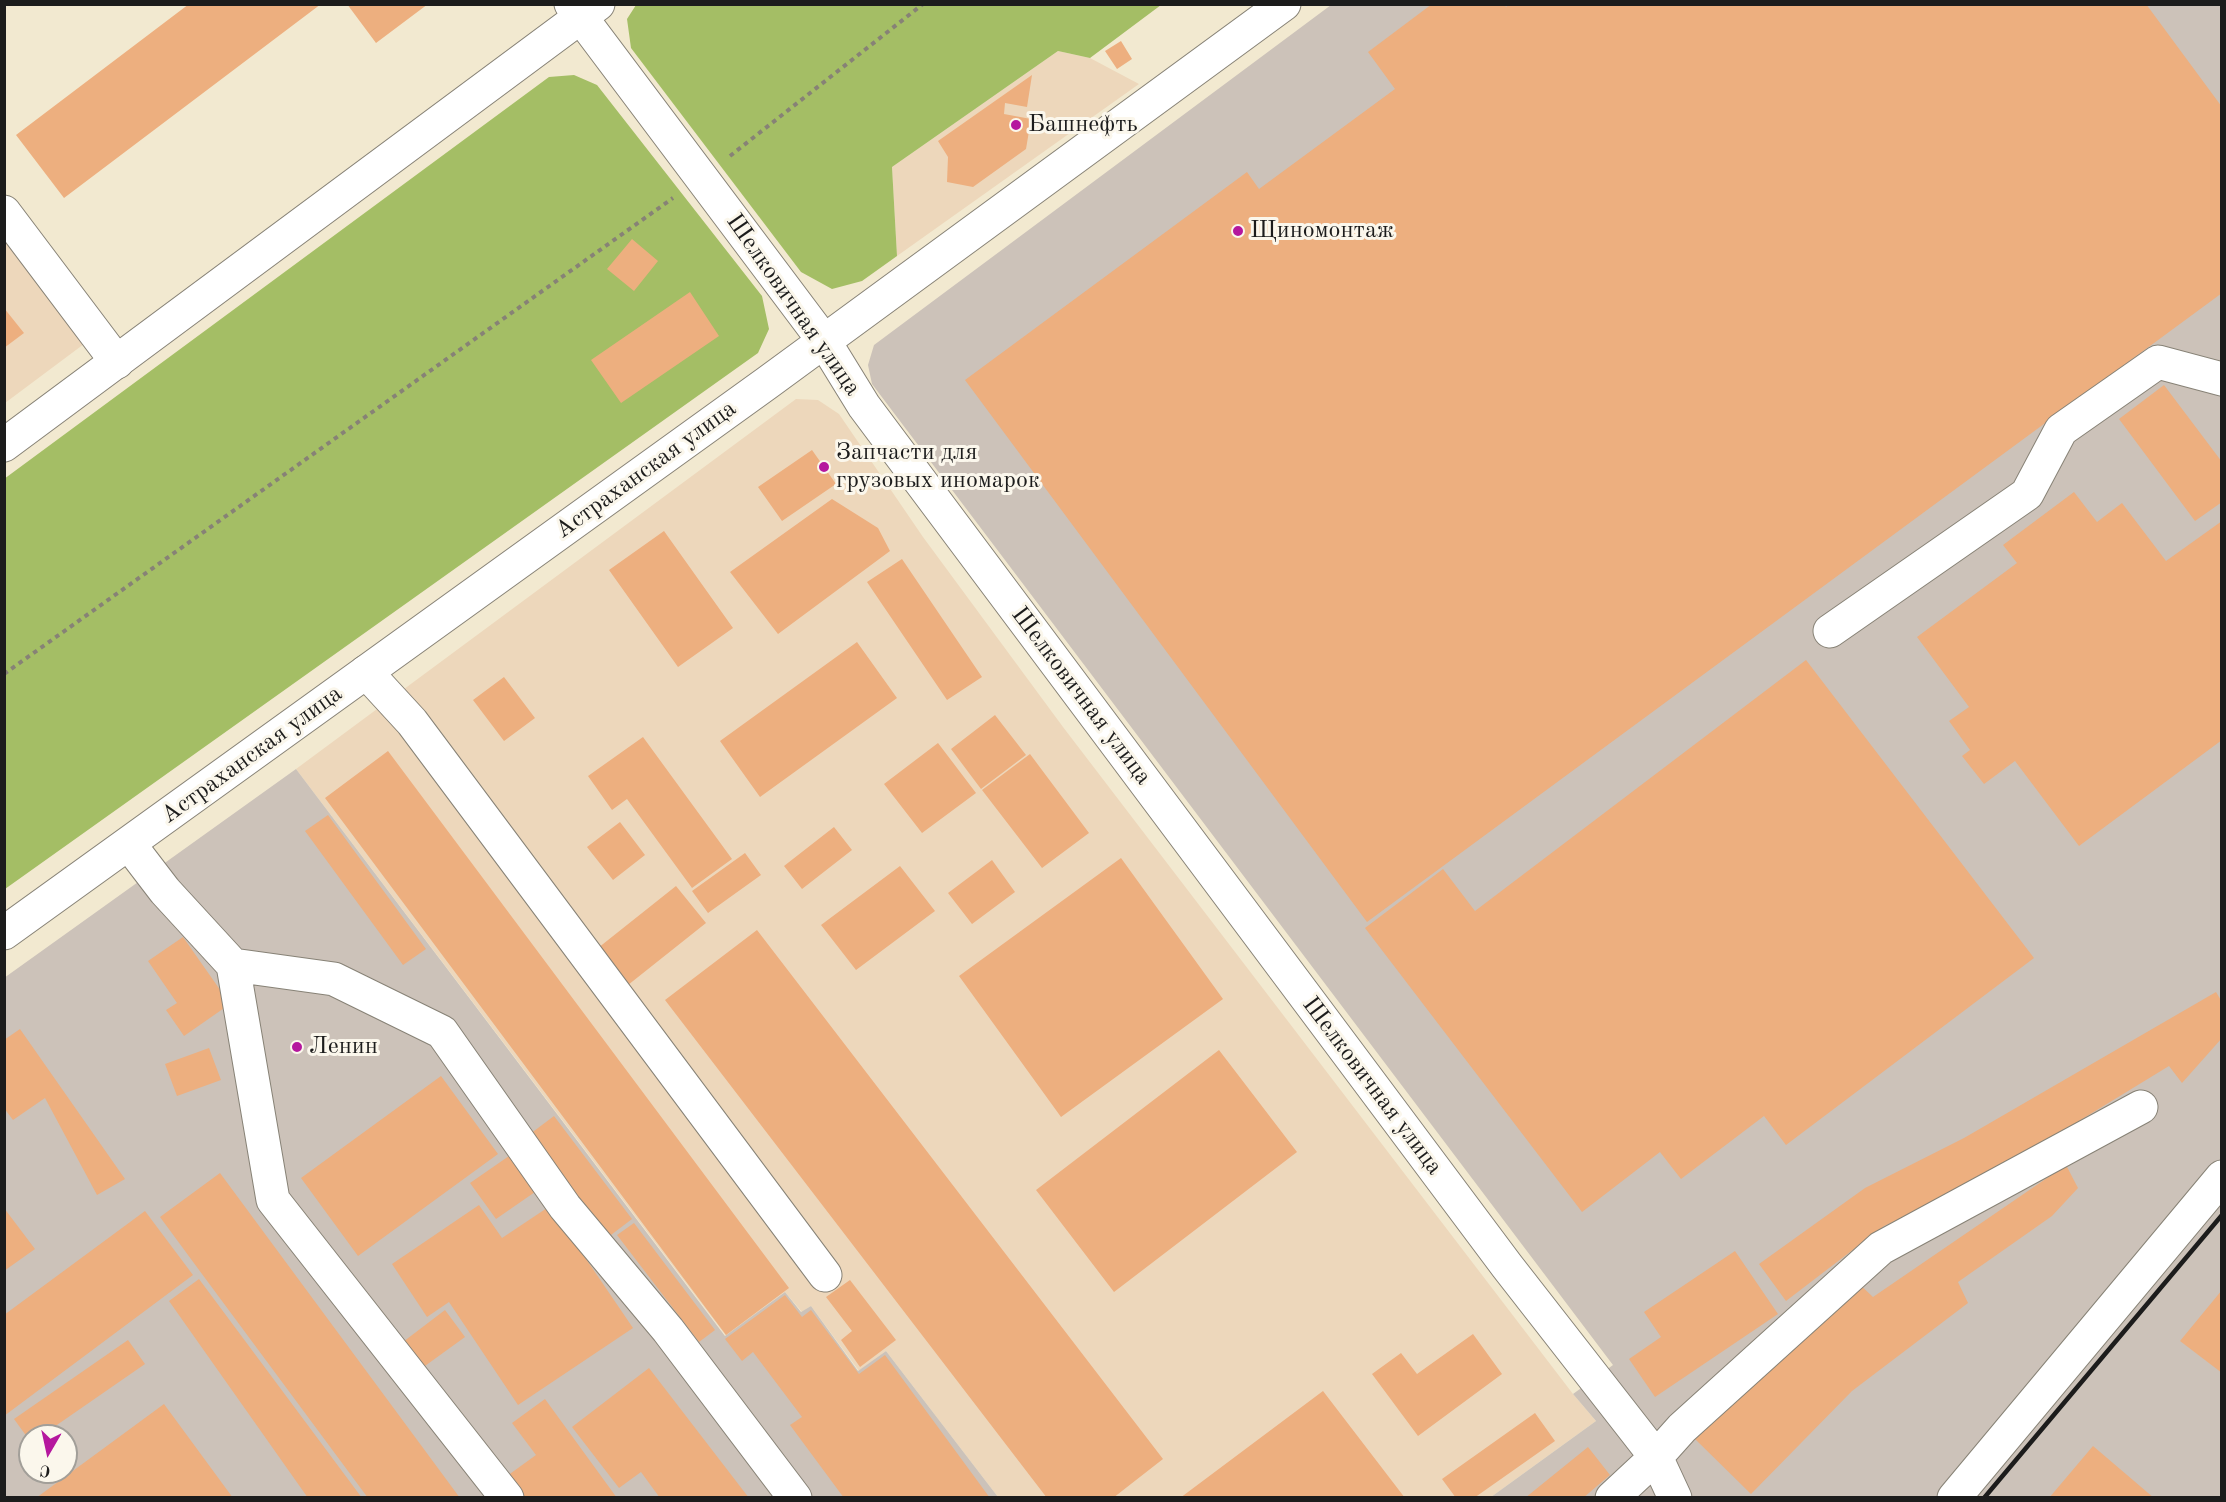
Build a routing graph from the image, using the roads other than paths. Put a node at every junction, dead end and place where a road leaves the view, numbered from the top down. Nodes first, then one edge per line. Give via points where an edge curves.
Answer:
1 (1284, 4) edge
2 (583, 9) edge
3 (4, 212) edge
4 (824, 341) junction
5 (117, 362) junction
6 (2222, 379) edge
7 (4, 445) edge
8 (1830, 631) dead end
9 (366, 672) junction
10 (129, 844) junction
11 (4, 933) edge
12 (233, 965) junction
13 (2141, 1107) dead end
14 (2222, 1177) edge
15 (825, 1275) dead end
16 (1656, 1457) junction
17 (507, 1497) edge
18 (795, 1497) edge
19 (1612, 1497) edge
20 (1675, 1497) edge
21 (1954, 1497) edge

1 - 4 main road, Астраханская улица
2 - 4 main road, Шелковичная улица
2 - 5 main road
3 - 5 main road
4 - 9 main road, Астраханская улица
4 - 16 main road, Шелковичная улица via 864,406 1597,1384
5 - 7 main road
6 - 8 main road via 2158,362 2061,430 2027,494
9 - 10 main road, Астраханская улица
9 - 15 main road via 412,722
10 - 11 main road, Астраханская улица
10 - 12 main road via 165,891
12 - 17 main road via 273,1200
12 - 18 main road via 334,980 442,1032 565,1207 668,1330
13 - 16 main road via 1881,1248 1682,1428
14 - 21 main road
16 - 19 main road
16 - 20 main road, Шелковичная улица

